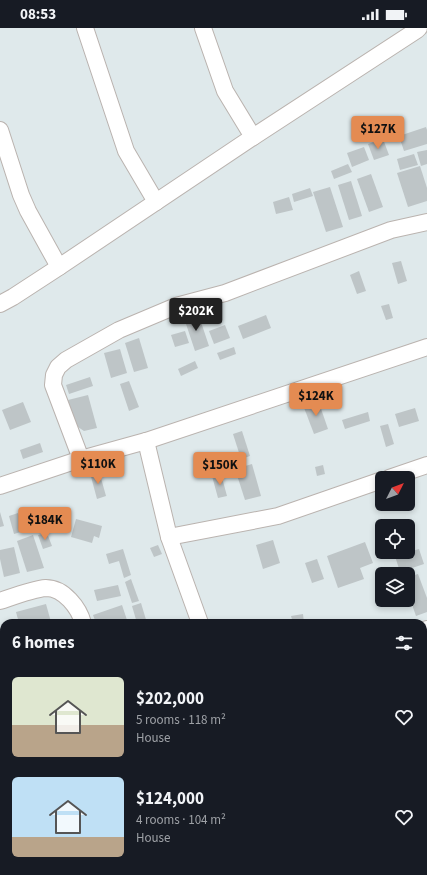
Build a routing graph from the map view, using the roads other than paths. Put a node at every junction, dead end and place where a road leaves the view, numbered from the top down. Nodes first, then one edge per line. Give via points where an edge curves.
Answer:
1 (85, 28) edge
2 (202, 28) edge
3 (419, 28) edge
4 (0, 130) edge
5 (253, 137) junction
6 (156, 202) junction
7 (427, 222) edge
8 (59, 268) junction
9 (0, 304) edge
10 (427, 347) edge
11 (146, 441) junction
12 (81, 459) junction
13 (427, 465) edge
14 (409, 471) edge
15 (375, 482) edge
16 (0, 486) edge
17 (169, 537) junction
18 (0, 601) edge
19 (82, 619) edge
20 (199, 619) edge

1 - 6 street via 126,151
2 - 5 street via 225,91
3 - 5 street
4 - 8 street via 21,195
5 - 6 street
6 - 8 street
7 - 12 street via 391,230 225,292 176,306 120,330 66,360 54,374 52,385
8 - 9 street
10 - 11 street
11 - 12 street
11 - 17 street
12 - 16 street
13 - 14 street
15 - 17 street via 278,516
17 - 20 street
18 - 19 street via 47,588 64,595

